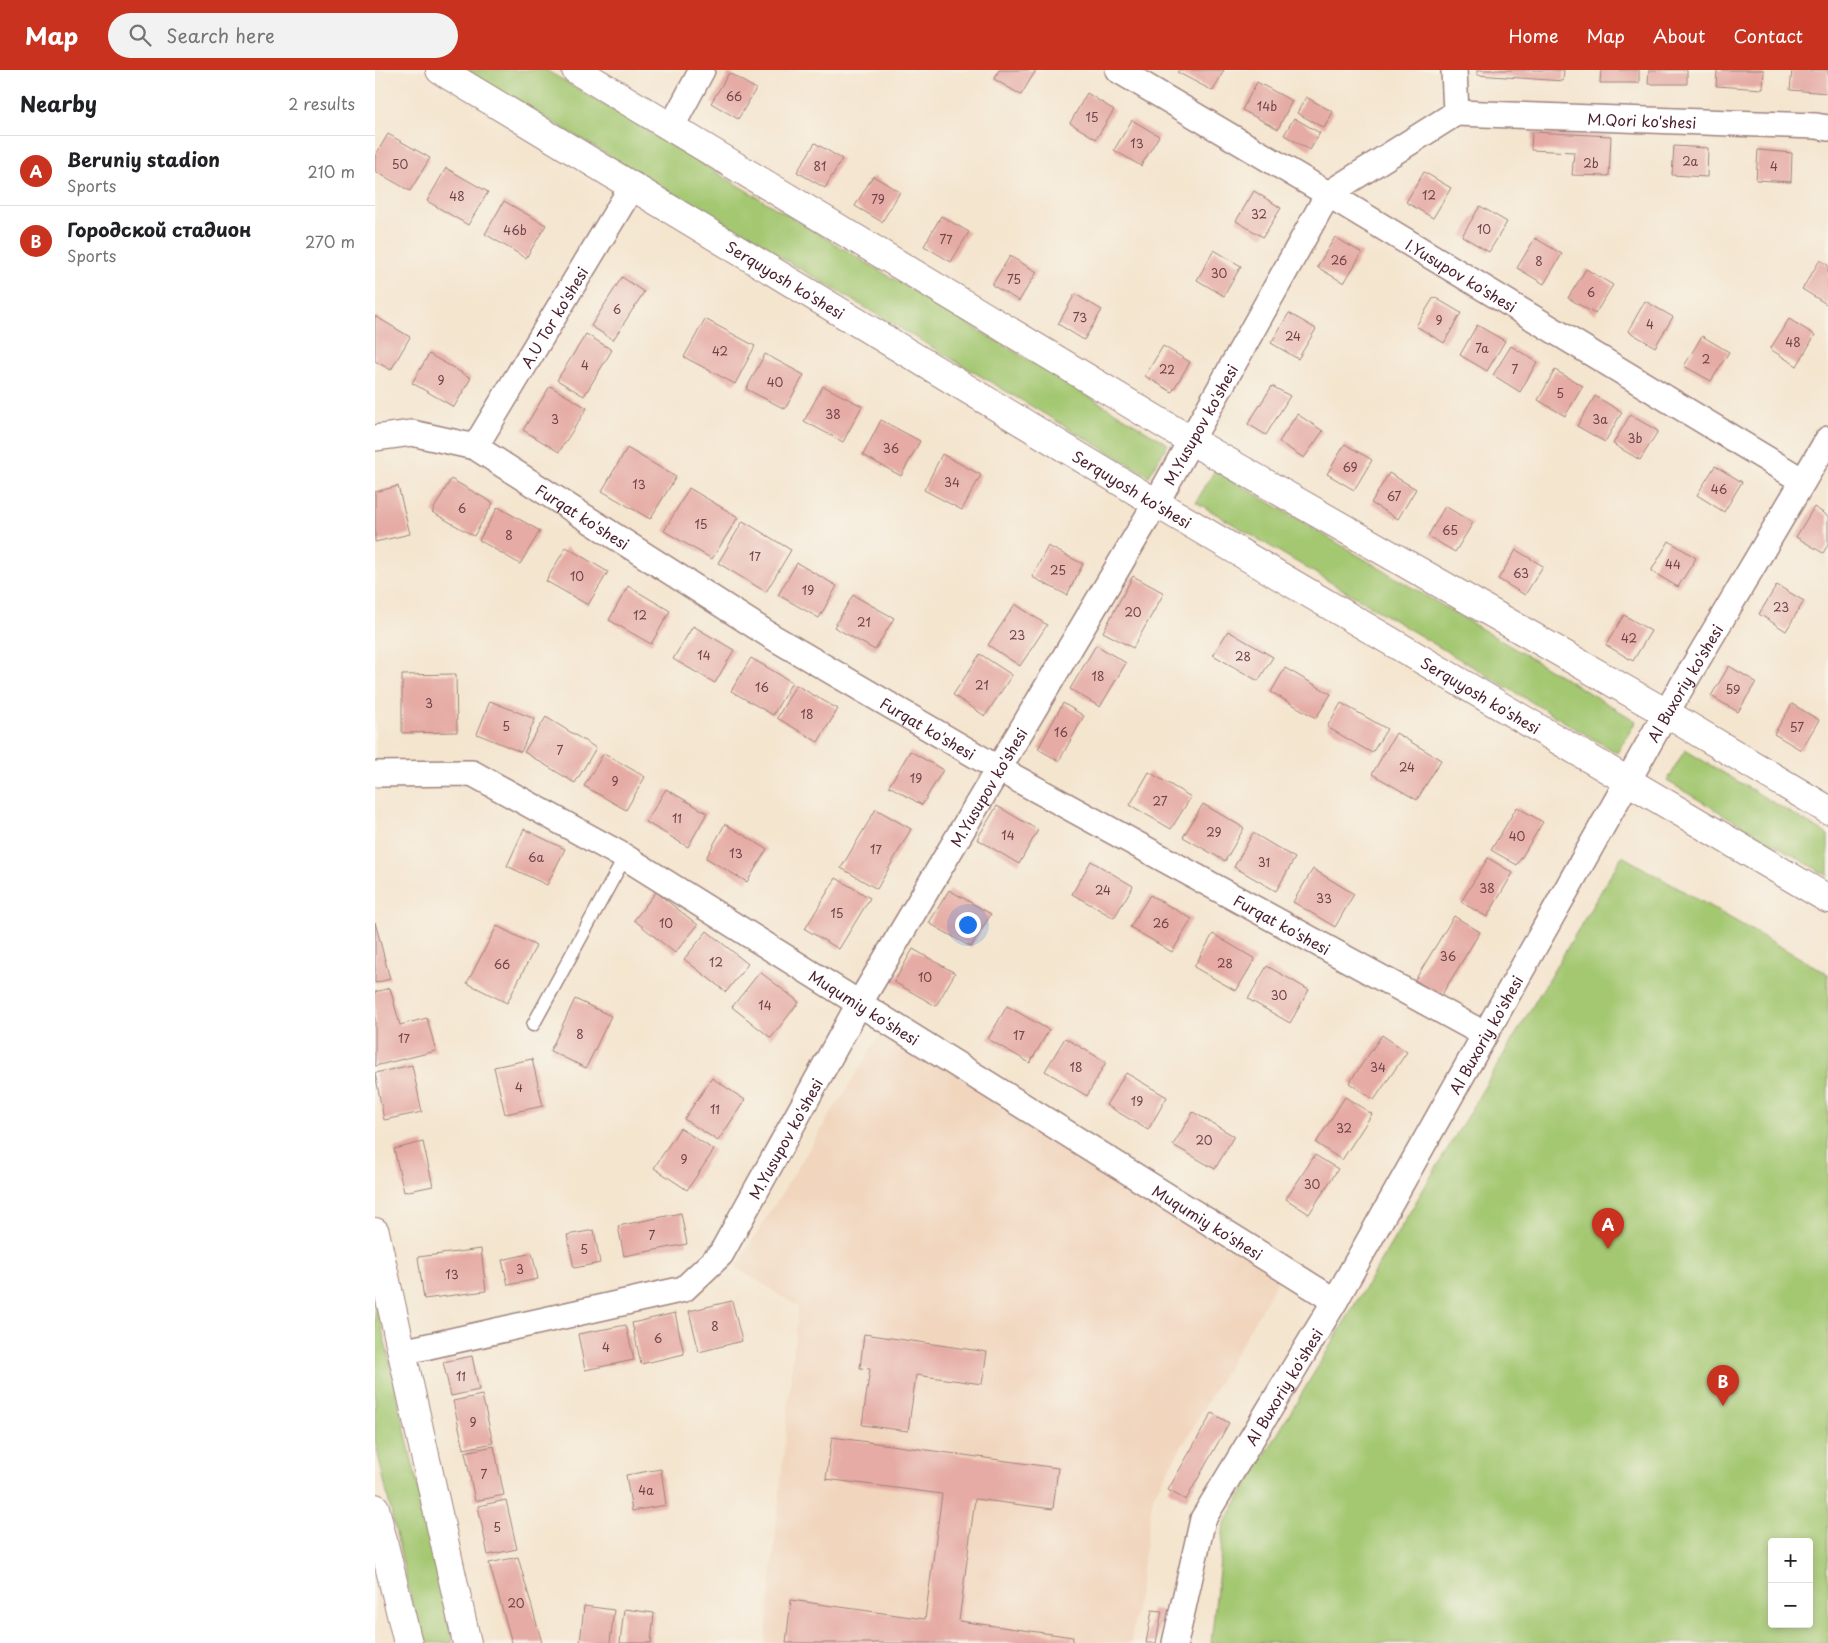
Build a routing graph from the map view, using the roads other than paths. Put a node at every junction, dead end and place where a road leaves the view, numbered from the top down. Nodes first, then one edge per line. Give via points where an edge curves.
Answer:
1 (440, 70) edge
2 (576, 70) edge
3 (702, 70) edge
4 (1118, 70) edge
5 (1454, 70) edge
6 (1456, 113) junction
7 (671, 126) junction
8 (1828, 128) edge
9 (633, 186) junction
10 (1328, 194) junction
11 (375, 438) edge
12 (1828, 439) edge
13 (1190, 440) junction
14 (475, 447) junction
15 (1803, 481) junction
16 (1157, 503) junction
17 (1666, 713) junction
18 (999, 769) junction
19 (375, 774) edge
20 (1629, 781) junction
21 (1828, 810) edge
22 (625, 857) junction
23 (1828, 899) edge
24 (859, 1004) junction
25 (533, 1025) dead end
26 (1484, 1034) junction
27 (375, 1232) edge
28 (1335, 1301) junction
29 (402, 1352) junction
30 (375, 1508) edge
31 (408, 1643) edge
32 (467, 1643) edge
33 (1175, 1643) edge

1 - 9 street, Serquyosh ko'shesi
2 - 7 street
3 - 7 street
4 - 10 street, I.Yusupov ko'shesi
5 - 6 street
6 - 8 street, M.Qori ko'shesi
6 - 10 street, M.Yusupov ko'shesi
7 - 13 street
9 - 14 street, A.U Tor ko'shesi
9 - 16 street, Serquyosh ko'shesi
10 - 13 street, M.Yusupov ko'shesi
10 - 15 street, I.Yusupov ko'shesi
11 - 14 street, Furqat ko'shesi via 412,433
12 - 15 street, Al Buxoriy ko'shesi
13 - 16 street, M.Yusupov ko'shesi
13 - 17 street
14 - 18 street, Furqat ko'shesi via 771,636
15 - 17 street, Al Buxoriy ko'shesi
16 - 18 street, M.Yusupov ko'shesi
16 - 20 street, Serquyosh ko'shesi
17 - 20 street, Al Buxoriy ko'shesi
17 - 21 street
18 - 24 street, M.Yusupov ko'shesi
18 - 26 street, Furqat ko'shesi
19 - 22 street, Muqumiy ko'shesi via 473,773
20 - 23 street, Serquyosh ko'shesi
20 - 26 street, Al Buxoriy ko'shesi
22 - 24 street, Muqumiy ko'shesi
22 - 25 lane
24 - 28 street, Muqumiy ko'shesi
24 - 29 street, M.Yusupov ko'shesi via 721,1254 684,1289
26 - 28 street, Al Buxoriy ko'shesi
27 - 29 street
28 - 33 street, Al Buxoriy ko'shesi via 1203,1519
29 - 32 street
30 - 31 street

